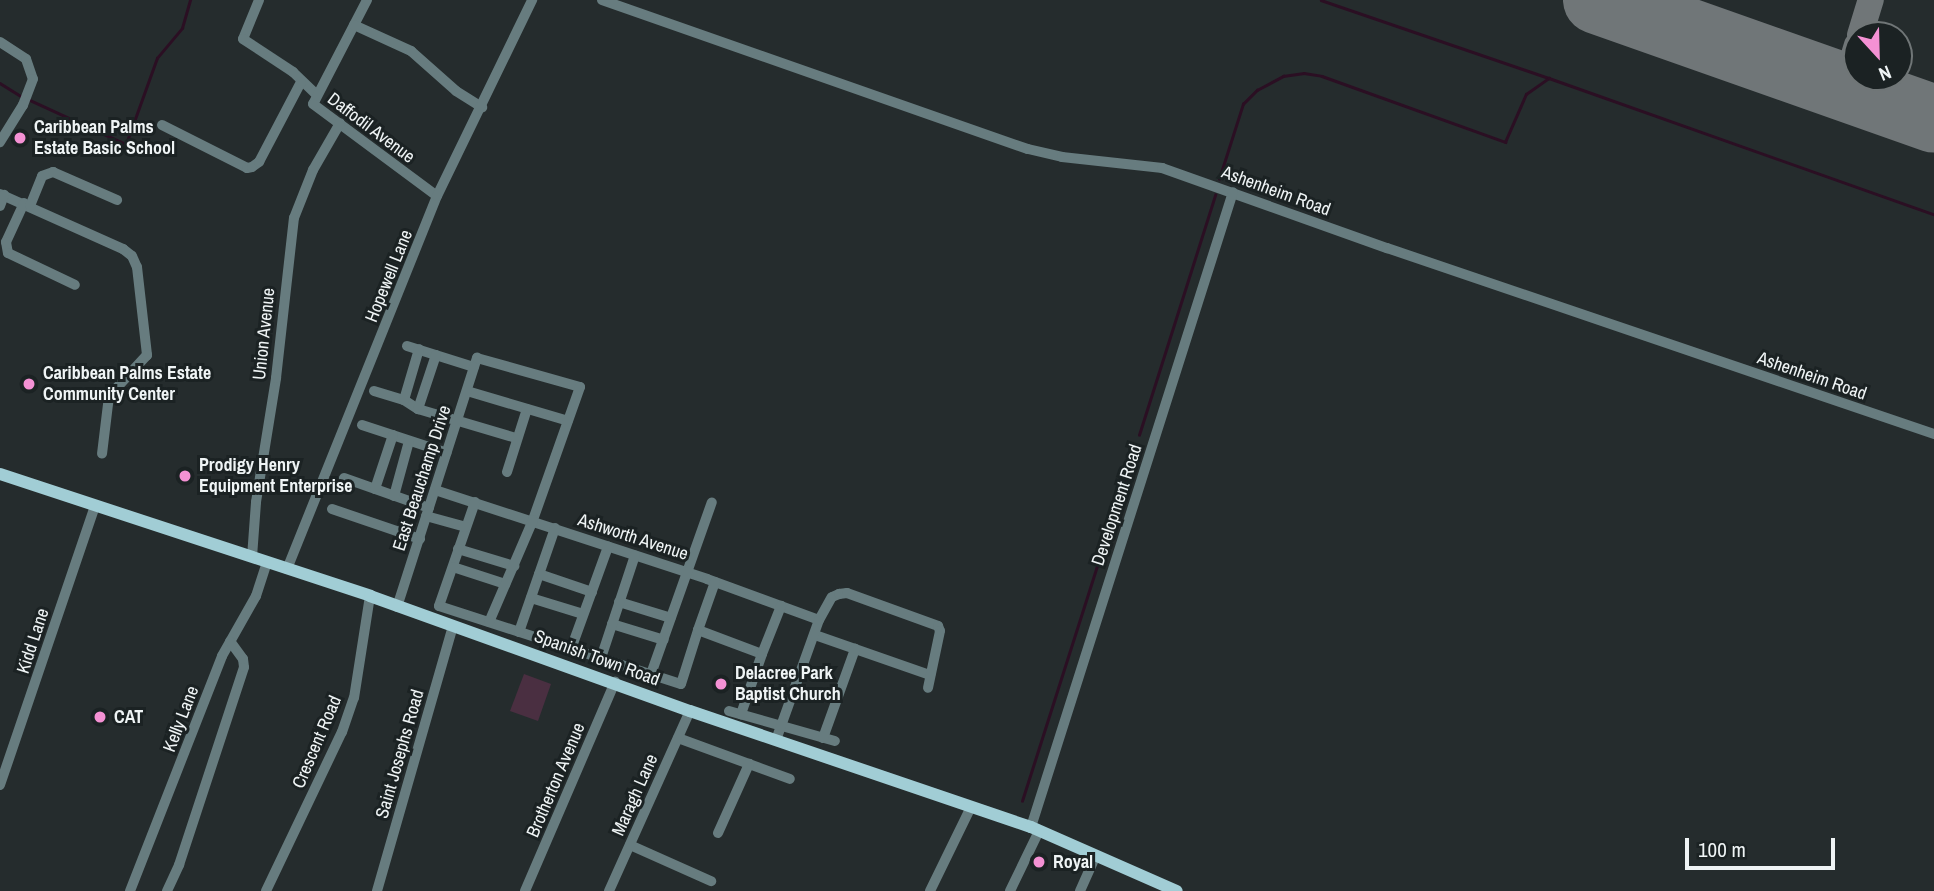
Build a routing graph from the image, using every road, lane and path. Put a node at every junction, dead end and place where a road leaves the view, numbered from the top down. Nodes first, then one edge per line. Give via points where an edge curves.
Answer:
1 (259, 0) edge
2 (367, 0) edge
3 (532, 0) edge
4 (603, 0) edge
5 (354, 25) junction
6 (0, 42) edge
7 (301, 82) junction
8 (317, 95) junction
9 (482, 107) junction
10 (340, 124) junction
11 (162, 125) dead end
12 (0, 142) edge
13 (1233, 192) junction
14 (437, 196) junction
15 (1, 198) edge
16 (117, 200) dead end
17 (27, 204) junction
18 (75, 285) dead end
19 (407, 346) dead end
20 (419, 349) junction
21 (436, 355) junction
22 (475, 363) junction
23 (374, 391) dead end
24 (467, 391) junction
25 (404, 400) junction
26 (418, 409) junction
27 (527, 409) junction
28 (457, 421) junction
29 (568, 421) junction
30 (362, 425) dead end
31 (1934, 434) edge
32 (393, 435) junction
33 (516, 438) junction
34 (410, 441) junction
35 (447, 453) junction
36 (102, 454) dead end
37 (507, 472) dead end
38 (0, 474) edge
39 (344, 478) dead end
40 (376, 489) junction
41 (435, 490) junction
42 (394, 496) junction
43 (475, 502) junction
44 (712, 502) dead end
45 (94, 506) junction
46 (332, 509) dead end
47 (427, 512) junction
48 (533, 520) junction
49 (466, 527) junction
50 (555, 528) junction
51 (420, 539) junction
52 (608, 547) junction
53 (458, 550) junction
54 (635, 555) junction
55 (252, 557) junction
56 (267, 562) junction
57 (514, 566) junction
58 (453, 567) junction
59 (287, 569) junction
60 (687, 572) junction
61 (539, 574) junction
62 (715, 582) junction
63 (505, 584) junction
64 (592, 592) junction
65 (370, 596) junction
66 (531, 598) junction
67 (619, 602) junction
68 (781, 606) junction
69 (397, 607) junction
70 (583, 614) junction
71 (671, 618) junction
72 (819, 620) junction
73 (489, 622) junction
74 (612, 624) junction
75 (453, 626) junction
76 (698, 630) junction
77 (519, 632) junction
78 (816, 635) junction
79 (664, 639) junction
80 (230, 640) junction
81 (571, 649) junction
82 (855, 649) junction
83 (762, 654) junction
84 (601, 658) junction
85 (651, 674) junction
86 (929, 675) junction
87 (615, 682) junction
88 (928, 688) dead end
89 (690, 711) junction
90 (729, 711) dead end
91 (741, 714) junction
92 (780, 725) junction
93 (823, 737) junction
94 (678, 738) junction
95 (776, 740) junction
96 (835, 741) dead end
97 (749, 764) junction
98 (790, 779) dead end
99 (0, 785) edge
100 (971, 807) junction
101 (1035, 829) junction
102 (718, 833) dead end
103 (630, 845) junction
104 (1096, 855) junction
105 (711, 881) dead end
106 (130, 891) edge
107 (167, 891) edge
108 (265, 891) edge
109 (377, 891) edge
110 (525, 891) edge
111 (609, 891) edge
112 (930, 891) edge
113 (1010, 891) edge
114 (1080, 891) edge
115 (1177, 891) edge

1 - 7 street via 243,39
2 - 5 street, Daffodil Avenue
3 - 9 street, Hopewell Lane
4 - 13 street, Ashenheim Road via 1028,149 1162,168
5 - 8 street, Daffodil Avenue
5 - 9 street via 411,51 456,91
6 - 12 street via 26,59 33,79
7 - 8 street
7 - 11 street via 259,162 252,167
8 - 10 street, Daffodil Avenue via 313,104
9 - 14 street, Hopewell Lane
10 - 14 street, Daffodil Avenue
10 - 55 street, Union Avenue via 313,170 294,218
13 - 31 street, Ashenheim Road
13 - 101 street, Development Road
14 - 59 street, Hopewell Lane
15 - 17 street
16 - 17 street via 53,172 42,176
17 - 18 street via 6,242 8,253
17 - 36 street via 123,249 136,267 147,355 109,396
19 - 20 street
20 - 21 street
20 - 25 street
21 - 22 street
21 - 26 street
22 - 24 street, East Beauchamp Drive
22 - 29 street via 580,387
23 - 25 street
24 - 27 street
24 - 28 street, East Beauchamp Drive
25 - 26 street
26 - 28 street
27 - 29 street
27 - 33 street
28 - 33 street
28 - 35 street, East Beauchamp Drive
29 - 48 street
30 - 32 street
32 - 34 street
32 - 40 street
33 - 37 street
34 - 35 street
34 - 42 street
35 - 41 street, East Beauchamp Drive
38 - 45 main road, Spanish Town Road
39 - 40 street
40 - 42 street
41 - 43 street, Ashworth Avenue
41 - 47 street, East Beauchamp Drive
42 - 47 street
43 - 48 street, Ashworth Avenue
43 - 49 street
44 - 60 street
45 - 55 main road, Spanish Town Road
45 - 99 street, Kidd Lane
46 - 51 street
47 - 49 street
47 - 51 street, East Beauchamp Drive
48 - 50 street, Ashworth Avenue
48 - 57 street
49 - 53 street
50 - 52 street, Ashworth Avenue
50 - 61 street
51 - 69 street, East Beauchamp Drive
52 - 54 street, Ashworth Avenue
52 - 64 street
53 - 57 street
53 - 58 street
54 - 60 street, Ashworth Avenue
54 - 67 street
55 - 56 main road, Spanish Town Road
56 - 59 main road, Spanish Town Road
56 - 80 street, Kelly Lane via 256,596
57 - 63 street
58 - 63 street
58 - 73 street via 439,606
59 - 65 main road, Spanish Town Road
60 - 62 street, Ashworth Avenue
60 - 71 street
61 - 64 street
61 - 66 street
62 - 68 street, Ashworth Avenue
62 - 76 street
63 - 73 street
64 - 70 street
65 - 69 main road, Spanish Town Road
65 - 108 street, Crescent Road via 350,709
66 - 70 street
66 - 77 street
67 - 71 street
67 - 74 street
68 - 72 street, Ashworth Avenue
68 - 83 street
69 - 75 main road, Spanish Town Road
70 - 81 street
71 - 79 street
72 - 78 street
72 - 86 street via 832,597 847,593 933,624 940,631
73 - 77 street
74 - 79 street
74 - 84 street
75 - 87 main road, Spanish Town Road
75 - 109 street, Saint Josephs Road
76 - 83 street
76 - 85 street via 681,684
77 - 81 street
78 - 82 street
78 - 92 street
79 - 85 street
80 - 106 street, Kelly Lane
80 - 107 street via 244,667
81 - 84 street
82 - 86 street
82 - 93 street
83 - 91 street
84 - 85 street
86 - 88 street
87 - 89 main road, Spanish Town Road
87 - 110 street, Brotherton Avenue
89 - 94 street, Maragh Lane
89 - 95 main road, Spanish Town Road
90 - 91 street
91 - 92 street
92 - 93 street
92 - 95 street
93 - 96 street
94 - 97 street
94 - 103 street, Maragh Lane
95 - 100 main road, Spanish Town Road
97 - 98 street
97 - 102 street
100 - 101 main road, Spanish Town Road
100 - 112 street
101 - 104 main road, Spanish Town Road
101 - 113 street, Development Road
103 - 105 street
103 - 111 street, Maragh Lane
104 - 114 street
104 - 115 main road, Spanish Town Road

